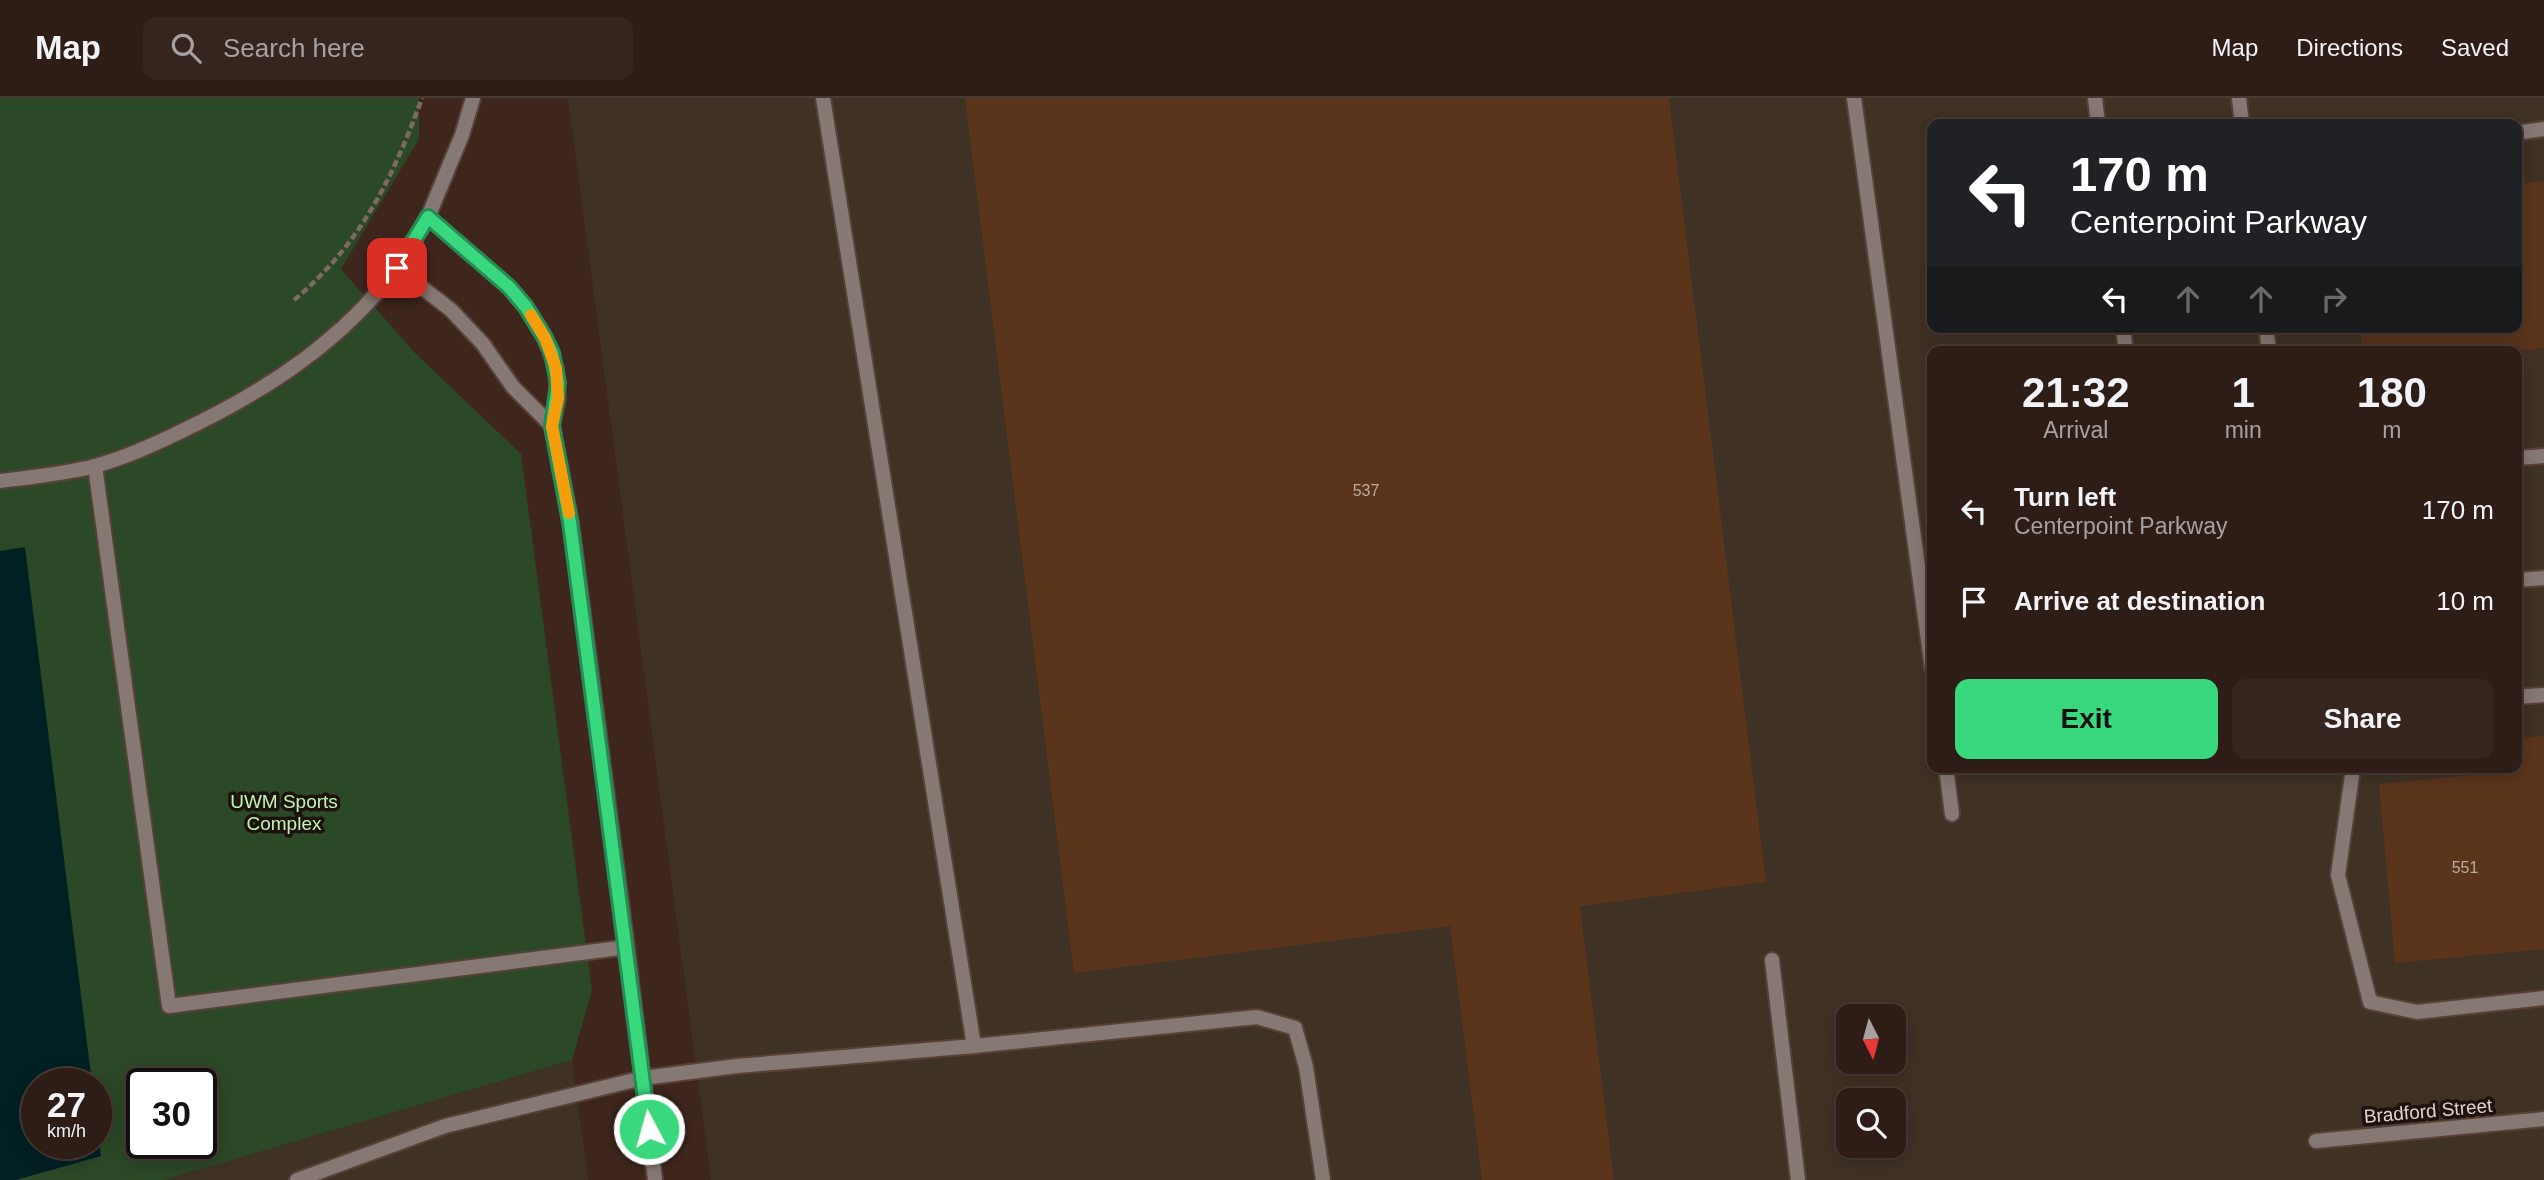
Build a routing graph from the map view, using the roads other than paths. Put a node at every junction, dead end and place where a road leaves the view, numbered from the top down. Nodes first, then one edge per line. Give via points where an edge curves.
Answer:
1 (473, 98) edge
2 (823, 98) edge
3 (1854, 98) edge
4 (2095, 98) edge
5 (2239, 98) edge
6 (2097, 119) edge
7 (2241, 119) edge
8 (2544, 129) edge
9 (2522, 131) edge
10 (428, 217) junction
11 (397, 268) junction
12 (552, 426) junction
13 (2544, 456) edge
14 (2522, 458) edge
15 (95, 466) junction
16 (0, 481) edge
17 (2544, 578) edge
18 (2522, 580) edge
19 (1927, 632) edge
20 (2544, 695) edge
21 (2522, 697) edge
22 (1947, 773) edge
23 (2352, 773) edge
24 (1952, 814) dead end
25 (627, 947) junction
26 (1772, 960) dead end
27 (2544, 998) edge
28 (974, 1046) junction
29 (643, 1079) junction
30 (2544, 1119) edge
31 (2316, 1141) dead end
32 (297, 1180) edge
33 (655, 1180) edge
34 (1323, 1180) edge
35 (1798, 1180) edge

1 - 10 street
2 - 28 street
3 - 19 street
4 - 6 street
5 - 7 street
8 - 9 street
10 - 11 street
10 - 12 street via 509,287 536,322 556,368 558,398
11 - 12 street via 459,319 513,387
11 - 15 street via 373,299 303,362 251,396 143,450
12 - 25 street via 570,522
13 - 14 street
15 - 16 street
15 - 25 street via 169,1006
17 - 18 street
20 - 21 street
22 - 24 street
23 - 27 street via 2338,874 2370,1002 2417,1012
25 - 29 street
26 - 35 street
28 - 29 street via 737,1066
28 - 34 street via 1257,1017 1295,1028 1306,1067
29 - 32 street via 445,1126
29 - 33 street
30 - 31 street, Bradford Street

